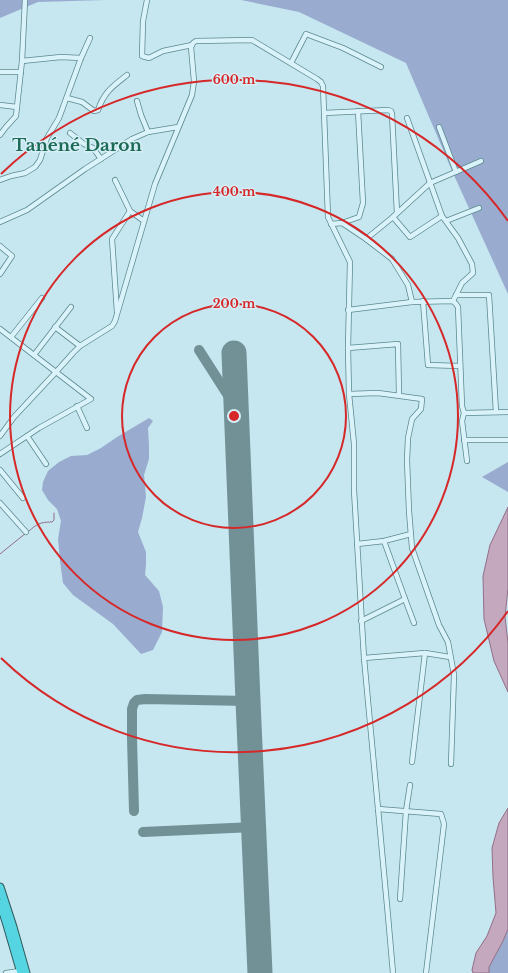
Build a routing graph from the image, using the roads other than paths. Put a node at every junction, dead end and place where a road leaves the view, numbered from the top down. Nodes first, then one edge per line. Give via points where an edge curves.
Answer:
1 (25, 0) edge
2 (147, 0) edge
3 (90, 38) dead end
4 (192, 45) junction
5 (81, 58) junction
6 (22, 61) junction
7 (291, 63) junction
8 (381, 67) dead end
9 (0, 72) edge
10 (21, 72) junction
11 (127, 75) dead end
12 (66, 98) junction
13 (137, 101) dead end
14 (0, 105) edge
15 (17, 107) junction
16 (358, 111) junction
17 (324, 113) junction
18 (407, 118) dead end
19 (178, 127) junction
20 (439, 128) dead end
21 (148, 132) junction
22 (70, 134) dead end
23 (0, 135) edge
24 (101, 159) junction
25 (481, 161) dead end
26 (456, 172) junction
27 (0, 180) edge
28 (115, 180) dead end
29 (430, 183) junction
30 (479, 208) dead end
31 (130, 211) junction
32 (397, 214) junction
33 (442, 216) junction
34 (393, 217) junction
35 (144, 221) junction
36 (446, 221) junction
37 (0, 222) edge
38 (342, 223) junction
39 (331, 224) junction
40 (366, 239) junction
41 (0, 246) edge
42 (0, 274) edge
43 (456, 295) junction
44 (42, 298) dead end
45 (453, 301) junction
46 (412, 302) junction
47 (423, 302) junction
48 (71, 307) dead end
49 (348, 310) junction
50 (118, 316) junction
51 (55, 327) junction
52 (0, 329) edge
53 (11, 338) junction
54 (80, 346) junction
55 (348, 348) junction
56 (34, 355) junction
57 (460, 366) junction
58 (56, 372) junction
59 (349, 394) junction
60 (399, 395) junction
61 (77, 406) junction
62 (496, 412) junction
63 (508, 412) edge
64 (464, 413) junction
65 (87, 428) dead end
66 (0, 436) edge
67 (27, 436) junction
68 (464, 440) junction
69 (508, 440) edge
70 (0, 454) edge
71 (467, 461) dead end
72 (46, 464) dead end
73 (0, 470) edge
74 (22, 498) dead end
75 (0, 503) edge
76 (26, 532) dead end
77 (411, 534) junction
78 (384, 541) junction
79 (357, 544) junction
80 (405, 599) junction
81 (361, 620) junction
82 (414, 623) dead end
83 (425, 653) junction
84 (450, 657) junction
85 (364, 658) junction
86 (412, 762) dead end
87 (451, 764) dead end
88 (410, 785) dead end
89 (378, 809) junction
90 (406, 811) junction
91 (0, 887) edge
92 (400, 900) dead end
93 (0, 903) edge
94 (22, 972) edge
95 (6, 973) edge
96 (393, 973) edge
97 (426, 973) edge

1 - 6 street
2 - 4 street via 142,56 148,58 163,51
3 - 5 street
4 - 7 street via 196,41 252,40
4 - 19 street via 192,95
5 - 6 street
5 - 12 street
6 - 10 street
7 - 8 street via 306,34 343,48
7 - 17 street via 321,82
9 - 10 street
10 - 15 street
11 - 12 street via 109,90 98,110 94,111 82,102
12 - 27 street via 60,118 47,138 35,167 25,173
13 - 21 street
14 - 15 street
15 - 23 street via 16,116
16 - 17 street
16 - 32 street via 391,111
16 - 38 street via 363,204 359,217
17 - 39 street via 328,217
18 - 29 street
19 - 21 street
19 - 35 street via 155,184
20 - 26 street
21 - 24 street
22 - 24 street via 93,148
24 - 37 street via 27,210
25 - 26 street
26 - 29 street
28 - 31 street
29 - 32 street
29 - 33 street
30 - 36 street
31 - 35 street
31 - 50 street via 112,239
32 - 34 street
33 - 34 street via 410,237
33 - 36 street
34 - 40 street
35 - 50 street
36 - 43 street via 472,264 473,273 462,283
38 - 39 street
38 - 40 street
39 - 49 street via 350,262
40 - 46 street via 392,259 408,285
41 - 42 street via 12,256
43 - 45 street
43 - 62 street via 489,295
44 - 53 street
45 - 47 street
45 - 57 street via 458,307
46 - 47 street
46 - 49 street
47 - 57 street via 428,365
48 - 51 street
49 - 55 street
50 - 54 street via 112,326
51 - 54 street
51 - 56 street
52 - 53 street
53 - 56 street
54 - 58 street
55 - 59 street
55 - 60 street via 398,344
56 - 58 street
57 - 64 street
58 - 61 street via 91,398
58 - 66 street
59 - 60 street
59 - 79 street via 354,444
60 - 77 street via 422,398 421,409 412,419 408,438
61 - 65 street
61 - 67 street
62 - 63 street
62 - 64 street
64 - 68 street
67 - 70 street
67 - 72 street
68 - 69 street
68 - 71 street
73 - 74 street
75 - 76 street
77 - 78 street
77 - 84 street via 412,548 439,625 448,642
78 - 79 street
78 - 80 street
79 - 81 street
80 - 81 street
80 - 82 street
81 - 85 street
83 - 84 street
83 - 85 street
83 - 86 street
84 - 87 street via 454,675
85 - 89 street
88 - 90 street
89 - 90 street
89 - 96 street
90 - 92 street
90 - 97 street via 441,814 444,824
91 - 94 highway via 13,927
93 - 94 highway
94 - 95 street

